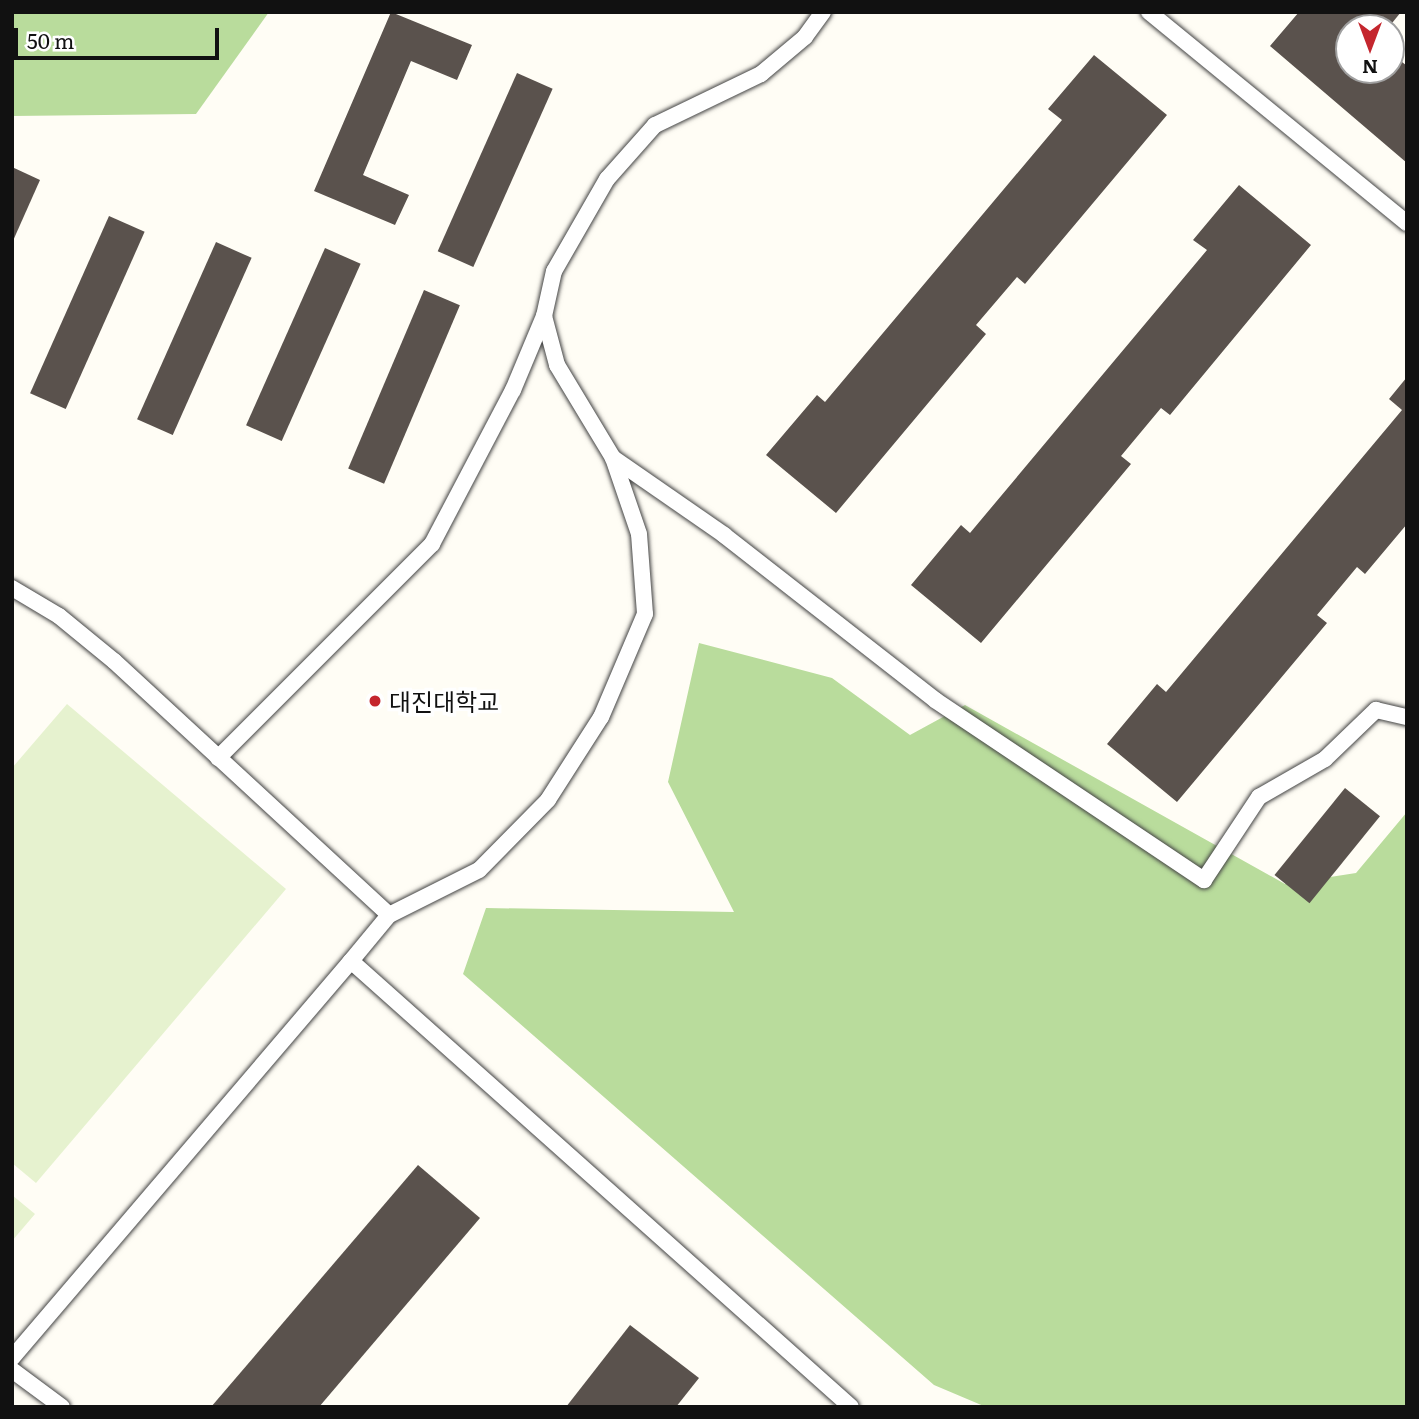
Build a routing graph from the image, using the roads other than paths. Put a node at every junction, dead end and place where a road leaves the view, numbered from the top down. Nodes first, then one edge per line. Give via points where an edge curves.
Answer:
1 (823, 12) edge
2 (1149, 12) edge
3 (1407, 223) edge
4 (544, 316) junction
5 (613, 458) junction
6 (12, 588) edge
7 (1407, 717) edge
8 (218, 758) junction
9 (389, 915) junction
10 (351, 961) junction
11 (12, 1358) edge
12 (12, 1370) edge
13 (62, 1407) edge
14 (851, 1407) edge

1 - 4 lane via 805,37 761,74 655,125 607,179 560,259
2 - 3 lane
4 - 5 lane via 557,365
4 - 8 lane via 513,390 432,544
5 - 7 lane via 724,536 935,700 1204,880 1259,797 1325,759 1376,710
5 - 9 lane via 639,534 645,614 601,717 548,800 480,870
6 - 8 lane via 59,616 114,661
8 - 9 lane
9 - 10 lane
10 - 11 lane
10 - 14 lane
12 - 13 lane

